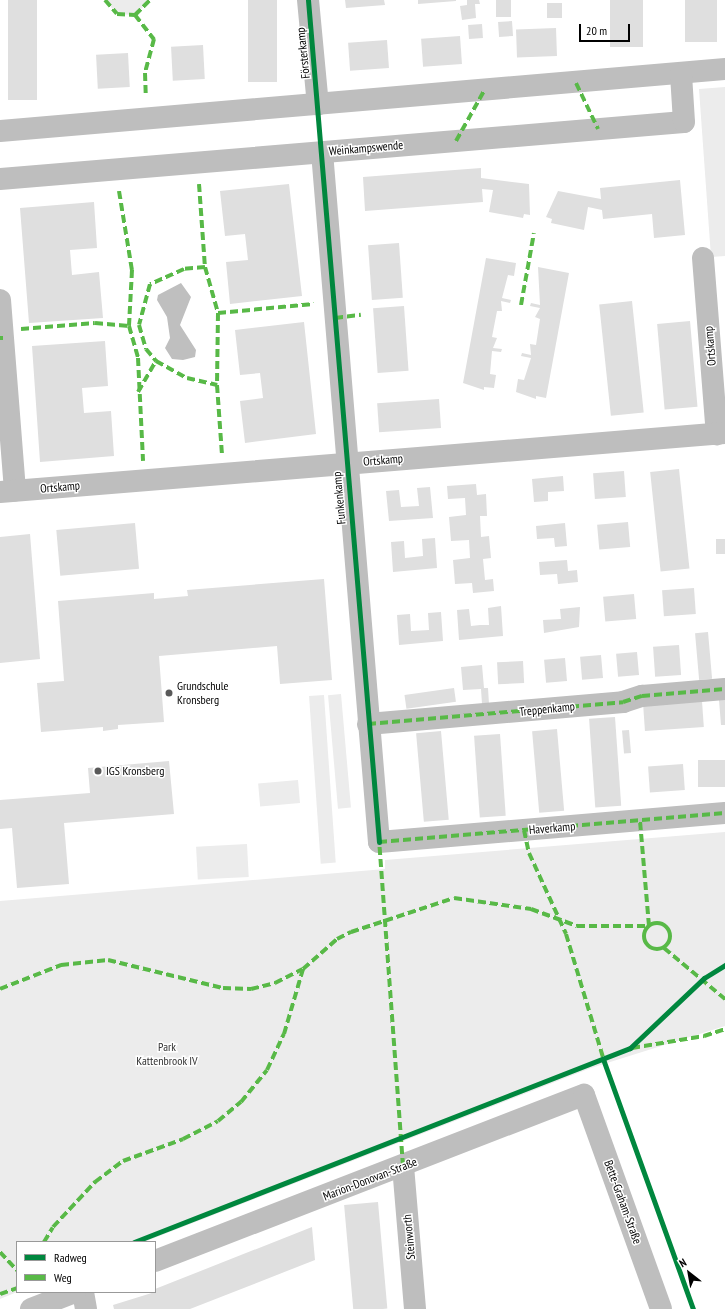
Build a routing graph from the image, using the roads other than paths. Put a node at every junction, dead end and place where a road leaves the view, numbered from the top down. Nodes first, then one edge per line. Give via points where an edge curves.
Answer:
1 (308, 0) edge
2 (725, 69) edge
3 (681, 74) junction
4 (318, 104) junction
5 (0, 131) edge
6 (322, 152) junction
7 (0, 179) edge
8 (704, 258) dead end
9 (0, 300) edge
10 (721, 434) edge
11 (346, 463) junction
12 (8, 491) edge
13 (725, 689) edge
14 (368, 724) junction
15 (725, 813) edge
16 (378, 842) joint
17 (584, 1095) joint
18 (404, 1166) junction
19 (156, 1261) edge
20 (72, 1293) edge
21 (83, 1293) edge
22 (31, 1309) edge
23 (86, 1309) edge
24 (415, 1309) edge
25 (661, 1309) edge

1 - 4 street, Försterkamp
2 - 3 street
3 - 4 street
3 - 6 street, Weinkampswende via 684,122
4 - 5 street
6 - 7 street, Weinkampswende
6 - 11 street, Funkenkamp
8 - 10 street, Ortskamp
9 - 12 street
10 - 11 street, Ortskamp
11 - 12 street, Ortskamp
11 - 14 street, Funkenkamp
13 - 14 street, Treppenkamp via 642,696 623,702
14 - 16 street, Funkenkamp
15 - 16 street, Haverkamp
17 - 18 street, Marion-Donovan-Straße
17 - 25 street, Bette-Graham-Straße
18 - 19 street, Marion-Donovan-Straße
18 - 24 street, Steinworth
20 - 22 street
21 - 23 street

